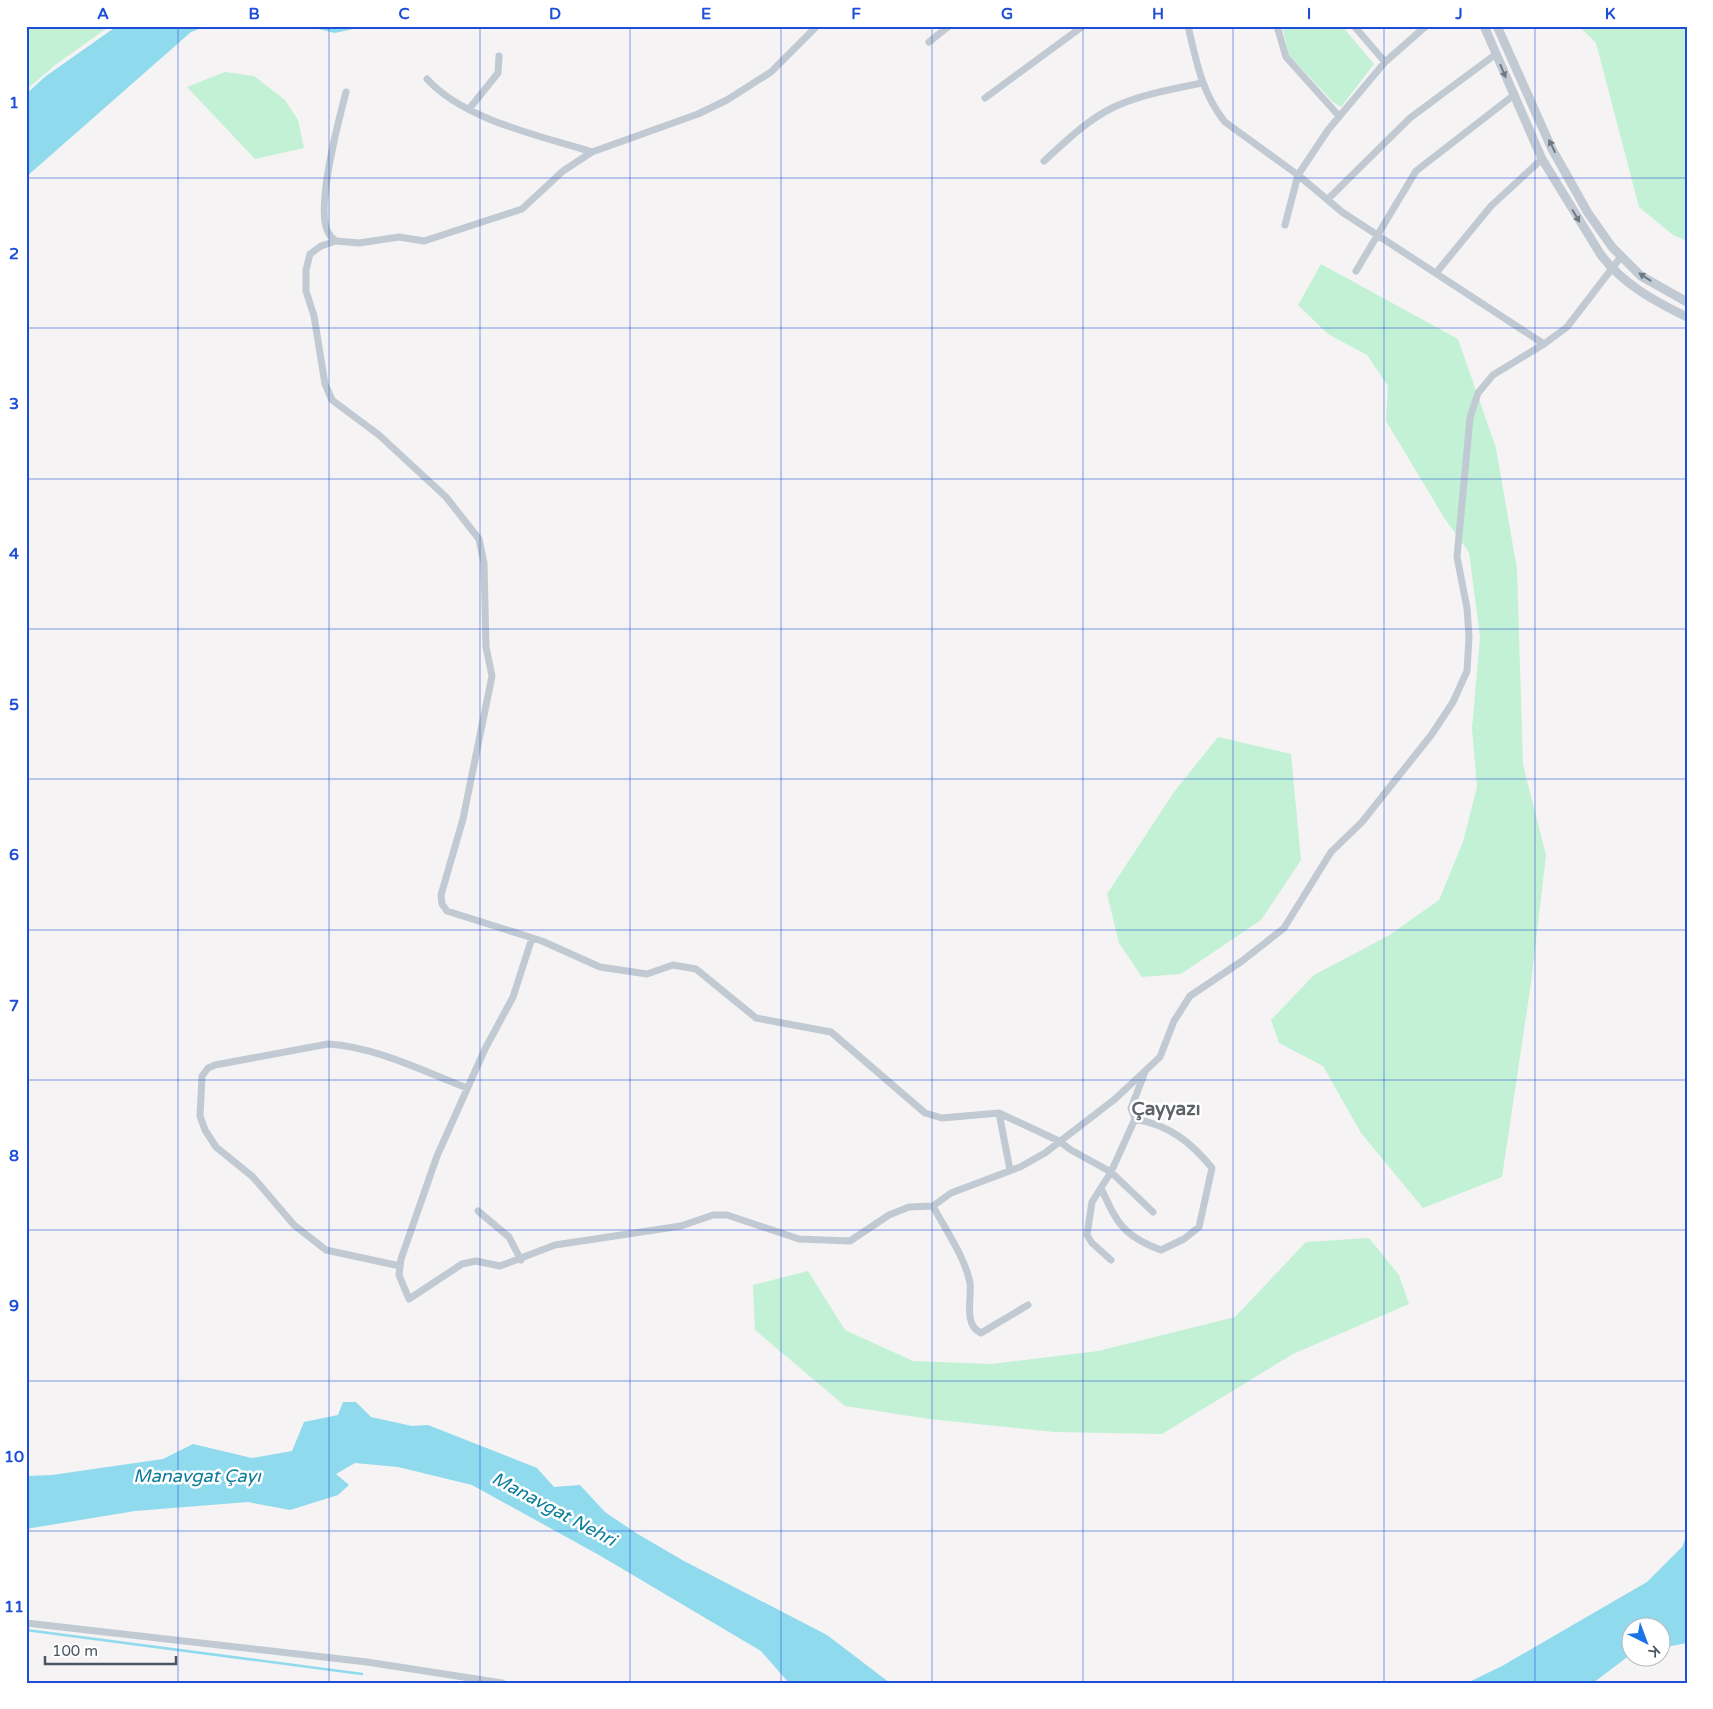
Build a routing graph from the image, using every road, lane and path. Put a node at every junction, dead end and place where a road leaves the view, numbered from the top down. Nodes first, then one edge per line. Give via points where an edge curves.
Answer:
1 (817, 26) edge
2 (949, 26) edge
3 (1083, 26) edge
4 (1188, 26) edge
5 (1277, 26) edge
6 (1354, 26) edge
7 (1426, 26) edge
8 (1484, 26) edge
9 (1497, 26) edge
10 (929, 42) dead end
11 (1496, 54) junction
12 (499, 56) dead end
13 (1386, 62) junction
14 (427, 79) dead end
15 (1202, 83) junction
16 (346, 92) dead end
17 (1514, 95) junction
18 (985, 98) dead end
19 (469, 109) junction
20 (1339, 116) junction
21 (592, 152) junction
22 (1542, 159) junction
23 (1044, 161) dead end
24 (1298, 175) junction
25 (1328, 199) junction
26 (1285, 226) dead end
27 (1377, 235) junction
28 (336, 242) junction
29 (1620, 258) junction
30 (1612, 269) junction
31 (1356, 271) dead end
32 (1436, 273) junction
33 (1687, 302) edge
34 (1687, 317) edge
35 (1544, 344) junction
36 (532, 938) junction
37 (1146, 1069) junction
38 (467, 1088) junction
39 (999, 1113) junction
40 (1135, 1119) junction
41 (1059, 1141) junction
42 (1010, 1170) junction
43 (1112, 1172) junction
44 (1101, 1188) junction
45 (933, 1206) junction
46 (478, 1211) dead end
47 (1153, 1212) dead end
48 (521, 1260) junction
49 (1111, 1260) dead end
50 (400, 1266) junction
51 (1028, 1304) dead end
52 (26, 1623) edge
53 (502, 1683) edge

1 - 21 street via 771,72 727,100 698,114
2 - 10 street
3 - 18 street
4 - 15 street
5 - 20 street via 1286,57
6 - 13 street
7 - 13 street
8 - 11 street
29 -> 9 street via 1588,213 1560,163
11 -> 17 street
11 - 25 street via 1410,118
12 - 19 street via 498,73
13 - 20 street
14 - 19 street via 436,89
15 - 23 street via 1158,92 1112,108 1089,122
15 - 24 street via 1225,122
16 - 28 street via 336,130 325,202 327,231
17 - 22 street
17 - 27 street via 1416,171
19 - 21 street
20 - 24 street
21 - 28 street via 563,171 522,209 424,241 399,237 359,243
22 -> 30 street
22 - 32 street via 1491,206
24 - 25 street
24 - 26 street
25 - 27 street
27 - 31 street
27 - 32 street
28 - 36 street via 321,246 310,254 306,270 306,290 314,316 325,384 332,400 380,435 446,497 479,538 484,563 486,647 492,676 463,819 441,895 442,904 447,910
29 - 30 street
33 -> 29 street via 1641,276
30 - 34 street via 1630,286
30 - 35 street via 1567,327
32 - 35 street
35 - 37 street via 1493,375 1478,393 1470,418 1457,557 1467,608 1467,671 1453,702 1432,734 1362,822 1331,852 1284,928 1190,996 1174,1021 1160,1057
36 - 38 street via 514,997
36 - 39 street via 600,967 646,974 673,965 696,969 756,1018 831,1032 925,1113 942,1118
37 - 40 street via 1131,1108
37 - 41 street via 1115,1099
38 - 50 street via 437,1156
38 - 50 street via 390,1058 346,1045 328,1044 215,1064 202,1076 200,1116 205,1130 216,1147 253,1177 294,1225 326,1250
39 - 41 street
39 - 42 street
40 - 43 street
40 - 44 street via 1183,1138 1212,1168 1199,1227 1161,1250 1147,1245 1126,1233 1112,1213
41 - 42 street
41 - 43 street
42 - 45 street via 952,1193
43 - 44 street
43 - 47 street
44 - 49 street via 1092,1202 1087,1235
45 - 48 street via 909,1207 889,1214 850,1241 799,1239 727,1215 713,1214 681,1226 555,1245
45 - 51 street via 955,1246 970,1283 970,1311 976,1331 981,1333 992,1328
46 - 48 street via 509,1237
48 - 50 street via 500,1266 476,1260 462,1264 409,1299 399,1275
52 - 53 street via 367,1662

